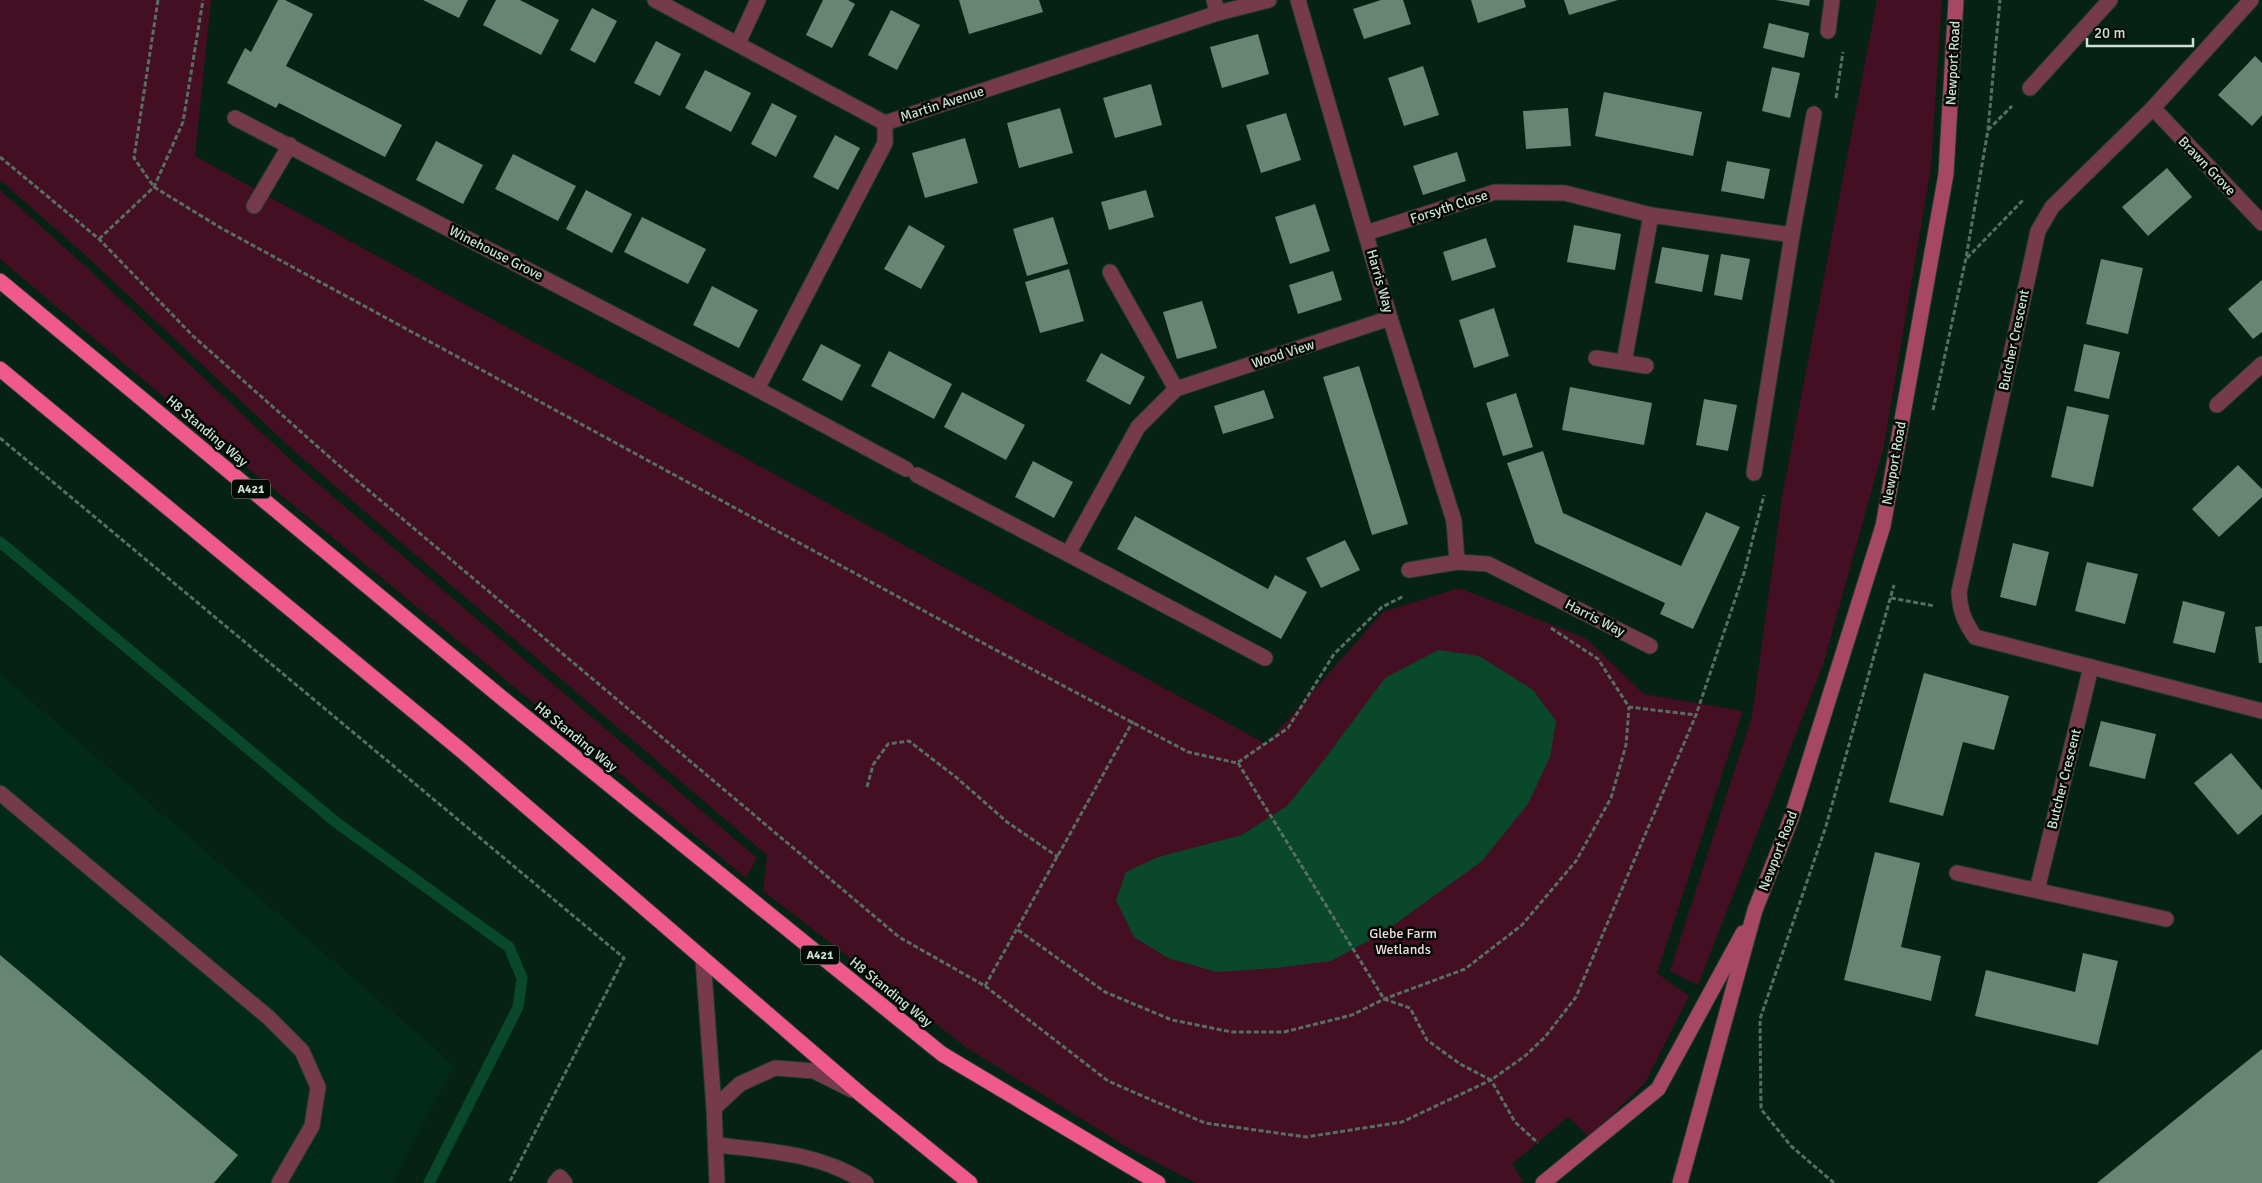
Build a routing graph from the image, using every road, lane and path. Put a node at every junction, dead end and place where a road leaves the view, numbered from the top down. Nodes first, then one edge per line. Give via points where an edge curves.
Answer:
1 (158, 0) edge
2 (203, 0) edge
3 (655, 0) edge
4 (758, 0) edge
5 (1269, 0) edge
6 (1298, 0) edge
7 (1832, 0) edge
8 (1956, 0) edge
9 (2000, 0) edge
10 (2110, 0) edge
11 (2251, 0) edge
12 (1216, 7) edge
13 (1828, 31) dead end
14 (738, 43) junction
15 (1843, 50) dead end
16 (2030, 88) joint
17 (1834, 107) dead end
18 (2152, 108) junction
19 (1814, 114) dead end
20 (236, 118) dead end
21 (885, 123) junction
22 (1988, 130) junction
23 (290, 146) junction
24 (0, 157) edge
25 (154, 187) junction
26 (254, 206) dead end
27 (1651, 215) junction
28 (2262, 223) edge
29 (1366, 233) junction
30 (1792, 235) junction
31 (99, 239) junction
32 (1110, 272) dead end
33 (0, 281) edge
34 (1390, 318) junction
35 (1596, 358) dead end
36 (1624, 362) junction
37 (2262, 364) edge
38 (1646, 366) dead end
39 (0, 369) edge
40 (757, 389) junction
41 (1176, 389) junction
42 (2217, 405) dead end
43 (1932, 414) dead end
44 (0, 438) edge
45 (1754, 473) dead end
46 (1766, 489) dead end
47 (1068, 554) junction
48 (1457, 562) junction
49 (1409, 570) dead end
50 (1896, 579) dead end
51 (1412, 592) dead end
52 (1891, 598) junction
53 (1960, 610) junction
54 (1545, 623) dead end
55 (1650, 646) dead end
56 (1265, 658) dead end
57 (2091, 667) junction
58 (1629, 707) junction
59 (2262, 711) edge
60 (1696, 715) junction
61 (1133, 721) junction
62 (1238, 763) junction
63 (867, 788) dead end
64 (0, 793) edge
65 (1058, 857) junction
66 (1957, 873) dead end
67 (2037, 890) junction
68 (1755, 910) junction
69 (2166, 919) dead end
70 (1018, 930) junction
71 (704, 959) junction
72 (985, 986) junction
73 (1384, 999) junction
74 (1491, 1080) junction
75 (864, 1097) junction
76 (714, 1108) junction
77 (1538, 1142) dead end
78 (716, 1145) junction
79 (279, 1183) edge
80 (509, 1183) edge
81 (555, 1183) edge
82 (565, 1183) edge
83 (717, 1183) edge
84 (866, 1183) edge
85 (970, 1183) edge
86 (1158, 1183) edge
87 (1544, 1183) edge
88 (1680, 1183) edge
89 (1834, 1183) edge

1 - 25 path via 134,158
2 - 25 path via 183,122
3 - 14 street, Martin Avenue
4 - 14 street
5 - 12 street
6 - 29 street, Harris Way
7 - 13 street
8 - 68 street, Newport Road via 1946,174 1883,526 1792,819
9 - 22 path
10 - 16 street
11 - 18 street, Butcher Crescent
12 - 21 street, Martin Avenue
14 - 21 street, Martin Avenue
15 - 17 path
16 - 22 path
18 - 28 street, Brawn Grove
18 - 53 street, Butcher Crescent via 2052,207 2038,231 1959,592
19 - 30 street
20 - 23 street, Winehouse Grove
21 - 40 street via 885,142
22 - 43 path via 1966,258
23 - 26 street
23 - 40 street, Winehouse Grove
24 - 31 path
25 - 31 path
25 - 61 path via 247,242 994,649
27 - 29 street, Forsyth Close via 1565,193 1495,192
27 - 30 street, Forsyth Close
27 - 36 street
29 - 34 street, Harris Way
30 - 45 street
31 - 72 path via 193,336 366,487 899,937
32 - 41 street
33 - 86 highway, H8 Standing Way / A421 via 502,698 942,1054
34 - 41 street, Wood View
34 - 48 street, Harris Way via 1454,521
35 - 36 street
36 - 38 street
37 - 42 street
39 - 71 highway via 462,751
40 - 47 street, Winehouse Grove
41 - 47 street, Wood View via 1138,427
44 - 80 path via 624,958
46 - 60 path via 1744,573
47 - 56 street
48 - 49 street, Harris Way
48 - 55 street, Harris Way via 1488,564
50 - 52 path
51 - 62 path via 1382,607 1334,654 1288,728
52 - 53 path
52 - 89 path via 1826,826 1760,1020 1761,1110 1791,1146
53 - 57 street, Butcher Crescent via 1975,637
54 - 58 path via 1598,659
57 - 59 street, Butcher Crescent
57 - 67 street, Butcher Crescent
58 - 60 path
58 - 73 path via 1626,745 1611,798 1576,861 1522,924 1465,969
60 - 74 path via 1576,997 1545,1037
61 - 62 path via 1188,752
61 - 65 path
62 - 73 path
63 - 65 path via 873,765 888,744 909,740 1008,822
64 - 79 street via 268,1017 302,1051 318,1087 312,1126
65 - 70 path
66 - 67 street
67 - 69 street
68 - 87 street, Newport Road via 1658,1089
68 - 88 street, Newport Road
70 - 72 path
70 - 73 path via 1105,992 1172,1020 1232,1032 1284,1032 1352,1015
71 - 75 highway
71 - 76 street
72 - 74 path via 1108,1081 1205,1123 1306,1137 1402,1122
73 - 74 path via 1410,1008 1427,1040 1460,1064
74 - 77 path via 1515,1122
75 - 76 street via 814,1071 775,1068 740,1084
75 - 85 highway
76 - 78 street
78 - 83 street
78 - 84 street via 793,1153 846,1170
81 - 82 street via 560,1177

